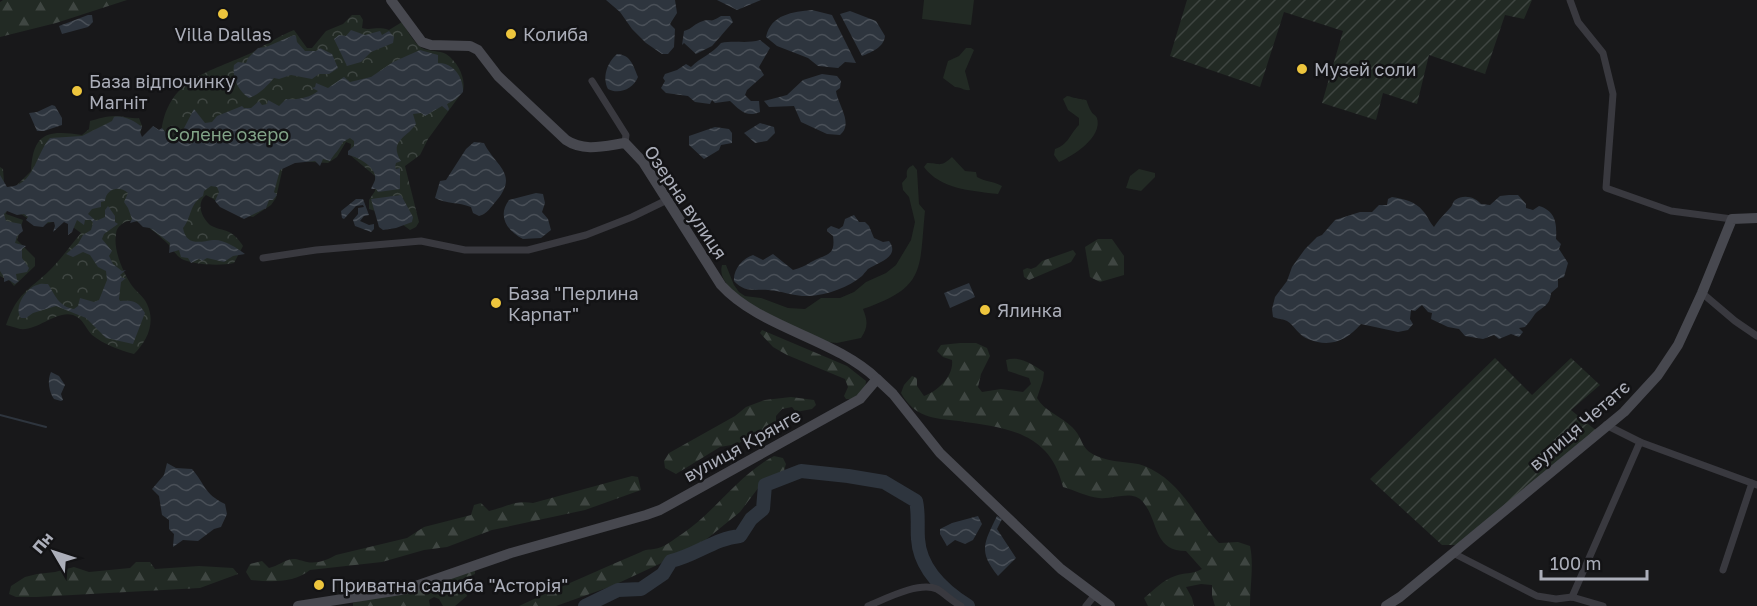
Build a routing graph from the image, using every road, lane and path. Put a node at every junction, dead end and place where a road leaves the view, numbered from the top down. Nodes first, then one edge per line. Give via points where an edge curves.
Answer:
1 (391, 0) edge
2 (1570, 0) edge
3 (592, 81) dead end
4 (625, 143) junction
5 (667, 200) junction
6 (1757, 218) edge
7 (1732, 219) junction
8 (263, 258) dead end
9 (1702, 293) junction
10 (1757, 336) edge
11 (878, 379) junction
12 (1606, 425) junction
13 (1640, 442) junction
14 (1754, 484) edge
15 (1453, 553) junction
16 (1723, 570) dead end
17 (1094, 596) junction
18 (1572, 597) junction
19 (298, 606) edge
20 (868, 606) edge
21 (961, 606) edge
22 (1086, 606) edge
23 (1110, 606) edge
24 (1386, 606) edge
25 (1603, 606) edge

1 - 4 street, Озерна вулиця via 422,42 478,50 498,76 566,140 585,148
2 - 7 street via 1578,22 1603,53 1613,94 1606,188 1671,211
3 - 4 street via 626,135
4 - 5 street, Озерна вулиця via 643,162
5 - 8 street via 586,235 528,250 465,250 421,241
5 - 11 street, Озерна вулиця via 729,294 841,354
6 - 7 street
7 - 9 street, вулиця Четатє
9 - 10 street
9 - 12 street, вулиця Четатє via 1678,345 1658,375 1624,412
11 - 17 street via 940,453
11 - 19 street, вулиця Крянге via 860,399 660,510 511,553 407,589
12 - 13 street
12 - 15 street, вулиця Четатє
13 - 14 street
13 - 18 street
14 - 16 street
15 - 18 street via 1537,596
15 - 24 street, вулиця Четатє
17 - 22 street
17 - 23 street
18 - 25 street
20 - 21 street via 928,586

